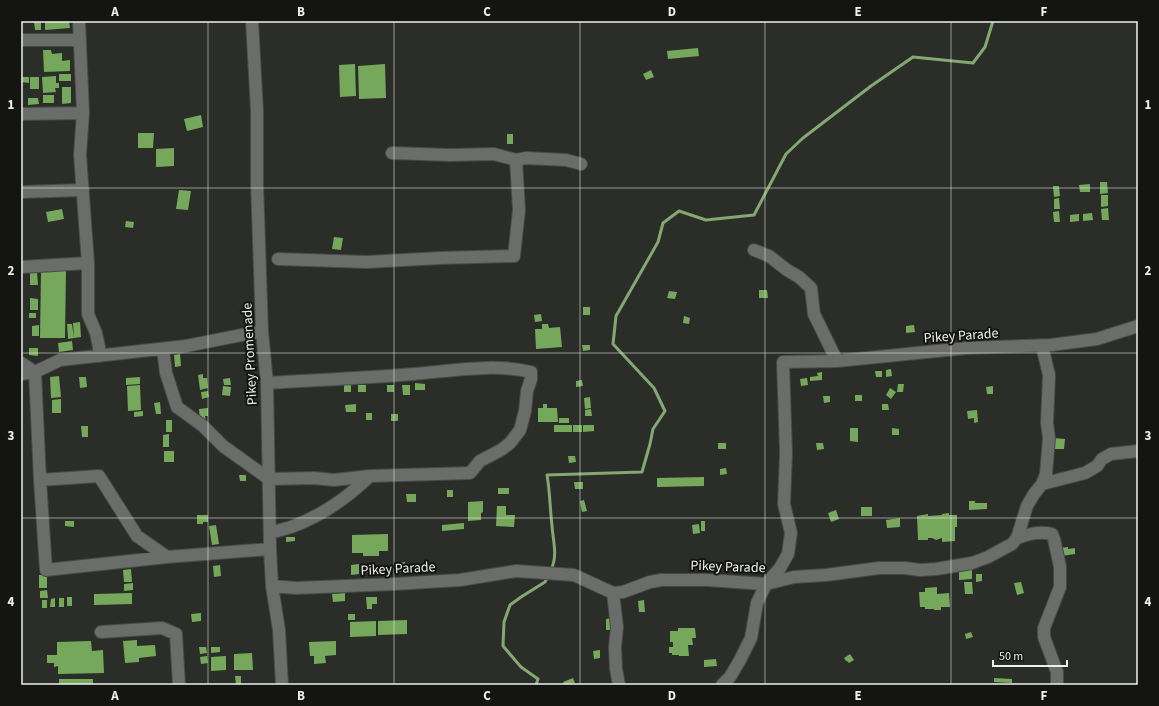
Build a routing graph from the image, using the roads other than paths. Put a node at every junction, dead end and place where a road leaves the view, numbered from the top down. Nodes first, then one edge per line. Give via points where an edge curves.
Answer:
1 (79, 21) edge
2 (252, 21) edge
3 (21, 40) edge
4 (80, 40) junction
5 (84, 113) junction
6 (21, 114) edge
7 (392, 153) dead end
8 (516, 160) junction
9 (581, 164) dead end
10 (83, 190) junction
11 (21, 192) edge
12 (754, 250) dead end
13 (278, 259) dead end
14 (88, 263) junction
15 (21, 267) edge
16 (1138, 326) edge
17 (262, 331) junction
18 (1042, 346) junction
19 (163, 349) junction
20 (99, 356) junction
21 (837, 361) junction
22 (21, 364) edge
23 (35, 372) junction
24 (21, 374) edge
25 (267, 383) junction
26 (1138, 451) edge
27 (370, 476) junction
28 (269, 479) junction
29 (40, 480) junction
30 (1042, 484) junction
31 (270, 533) junction
32 (1017, 538) junction
33 (270, 549) junction
34 (167, 556) junction
35 (766, 584) junction
36 (272, 586) junction
37 (612, 593) junction
38 (101, 632) dead end
39 (179, 685) edge
40 (282, 685) edge
41 (619, 685) edge
42 (722, 685) edge
43 (1057, 685) edge

1 - 4 street
2 - 17 street, Pikey Promenade
3 - 4 street
4 - 5 street
5 - 6 street
5 - 10 street via 80,155
7 - 8 street via 494,154
8 - 9 street via 566,160
8 - 13 street via 519,210 514,256 367,262
10 - 11 street
10 - 14 street
12 - 21 street via 769,256 810,288 814,314
14 - 15 street
14 - 20 street via 88,314 96,332
16 - 18 street, Pikey Parade via 1097,339
17 - 19 street
17 - 25 street, Pikey Promenade
18 - 21 street, Pikey Parade via 967,348
18 - 30 street via 1049,375 1049,438 1046,474
19 - 20 street
19 - 28 street via 166,373 177,407 203,426 223,446
20 - 23 street via 60,360
21 - 35 street, Pikey Parade via 783,362 786,453 784,504 791,533 785,561
22 - 23 street
23 - 24 street
23 - 29 street
25 - 27 street via 488,368 531,372 520,430 510,443 480,461 470,473
25 - 28 street, Pikey Promenade
26 - 30 street via 1112,454 1085,473
27 - 28 street via 334,480
27 - 31 street via 346,498 330,508 310,519
28 - 31 street, Pikey Promenade
29 - 34 street via 99,476 137,536
29 - 34 street via 46,570
30 - 32 street via 1027,506
31 - 33 street, Pikey Promenade
32 - 35 street, Pikey Parade via 1002,550 972,563 920,570 861,569 794,577
32 - 43 street via 1044,532 1052,534 1054,539 1060,567 1060,587 1044,628 1044,637 1057,672
33 - 34 street
33 - 36 street, Pikey Promenade
35 - 37 street, Pikey Parade via 719,580 661,580
35 - 42 street via 757,603 750,638 730,677
36 - 37 street, Pikey Parade via 296,588 395,584 452,580 516,571 574,575
36 - 40 street, Pikey Promenade
37 - 41 street via 617,627 615,647
38 - 39 street via 162,628 176,634

